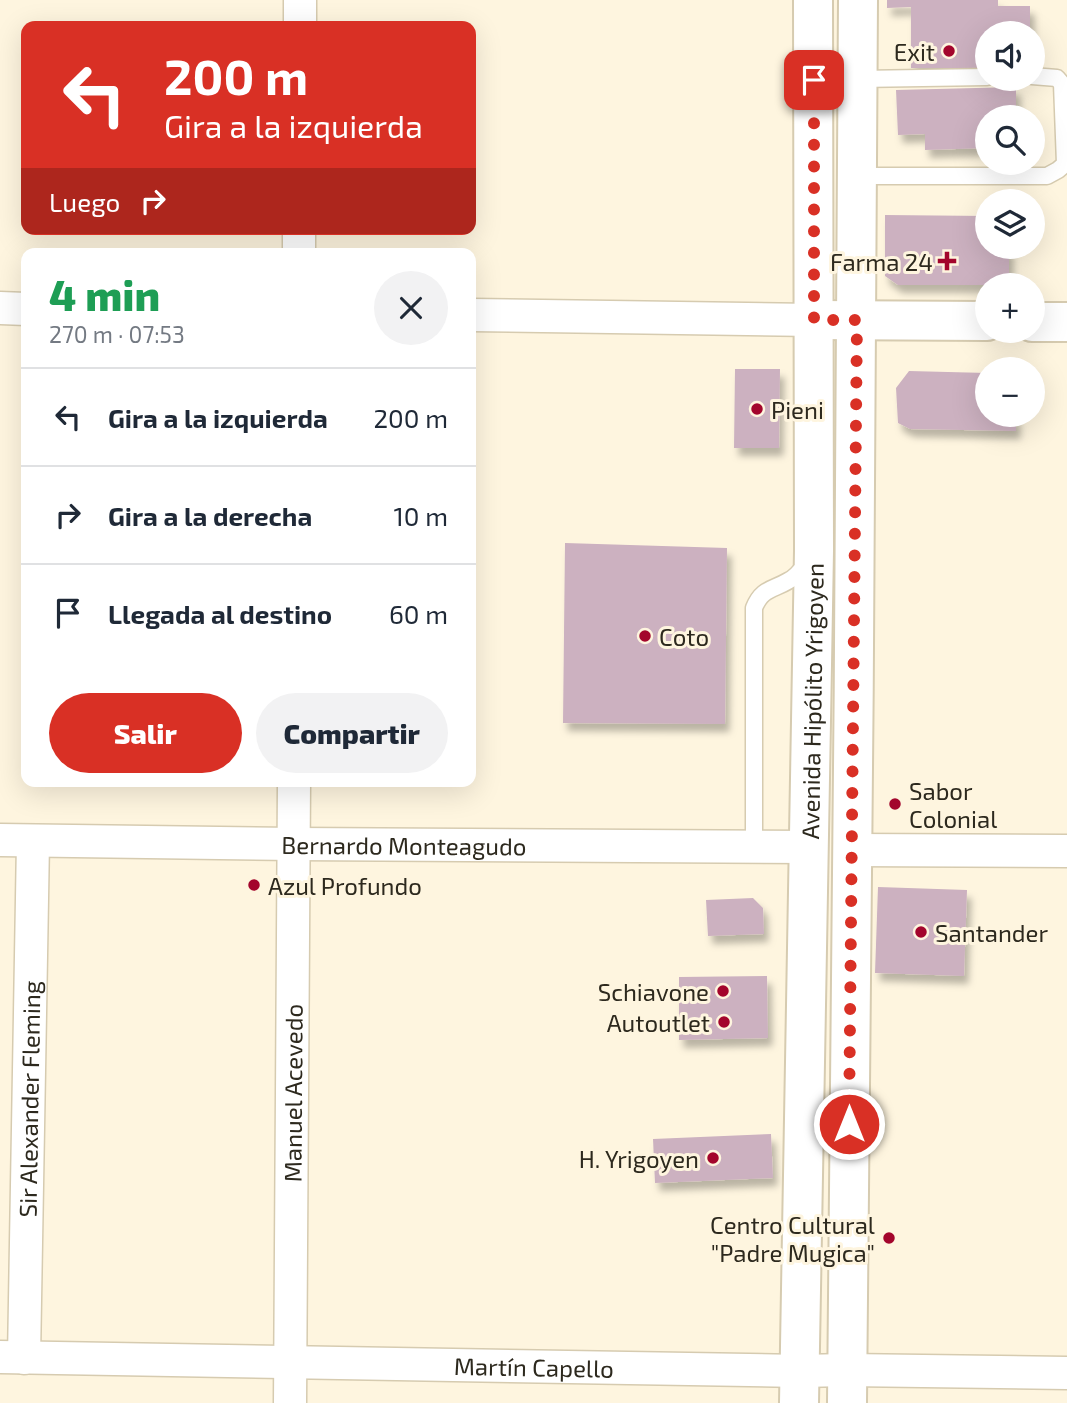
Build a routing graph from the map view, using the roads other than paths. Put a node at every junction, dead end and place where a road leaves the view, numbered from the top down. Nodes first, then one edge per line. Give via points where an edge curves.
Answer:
1 (300, 0) edge
2 (813, 0) edge
3 (858, 0) edge
4 (300, 21) edge
5 (975, 77) edge
6 (1045, 77) edge
7 (858, 79) junction
8 (857, 176) junction
9 (0, 308) edge
10 (21, 309) edge
11 (476, 315) edge
12 (814, 320) junction
13 (857, 320) junction
14 (975, 321) edge
15 (1045, 322) edge
16 (1067, 323) edge
17 (814, 551) junction
18 (294, 787) edge
19 (754, 833) junction
20 (0, 840) edge
21 (33, 841) junction
22 (294, 844) junction
23 (808, 847) junction
24 (851, 850) junction
25 (1067, 851) edge
26 (12, 1358) edge
27 (290, 1362) junction
28 (1067, 1373) edge
29 (799, 1387) edge
30 (847, 1387) edge
31 (290, 1403) edge

1 - 4 street
2 - 12 main road, Avenida Hipólito Yrigoyen
3 - 7 main road, Avenida Hipólito Yrigoyen
5 - 7 lane
6 - 8 lane via 1057,78 1062,84 1065,164 1047,176
7 - 8 main road, Avenida Hipólito Yrigoyen
8 - 13 main road, Avenida Hipólito Yrigoyen
9 - 10 street
11 - 12 street
12 - 13 main road
12 - 17 main road, Avenida Hipólito Yrigoyen
13 - 14 main road
13 - 24 main road, Avenida Hipólito Yrigoyen
15 - 16 main road
17 - 19 lane via 801,572 766,591 754,608
17 - 23 main road, Avenida Hipólito Yrigoyen
18 - 22 street, Manuel Acevedo
19 - 22 street, Bernardo Monteagudo
19 - 23 street, Bernardo Monteagudo
20 - 21 street, Bernardo Monteagudo
21 - 22 street, Bernardo Monteagudo
21 - 26 street, Sir Alexander Fleming
22 - 27 street, Manuel Acevedo
23 - 29 main road, Avenida Hipólito Yrigoyen
24 - 25 street
24 - 30 main road, Avenida Hipólito Yrigoyen
26 - 27 street, Martín Capello
27 - 29 street, Martín Capello
27 - 31 street, Manuel Acevedo
28 - 30 street, Martín Capello
29 - 30 street, Martín Capello

